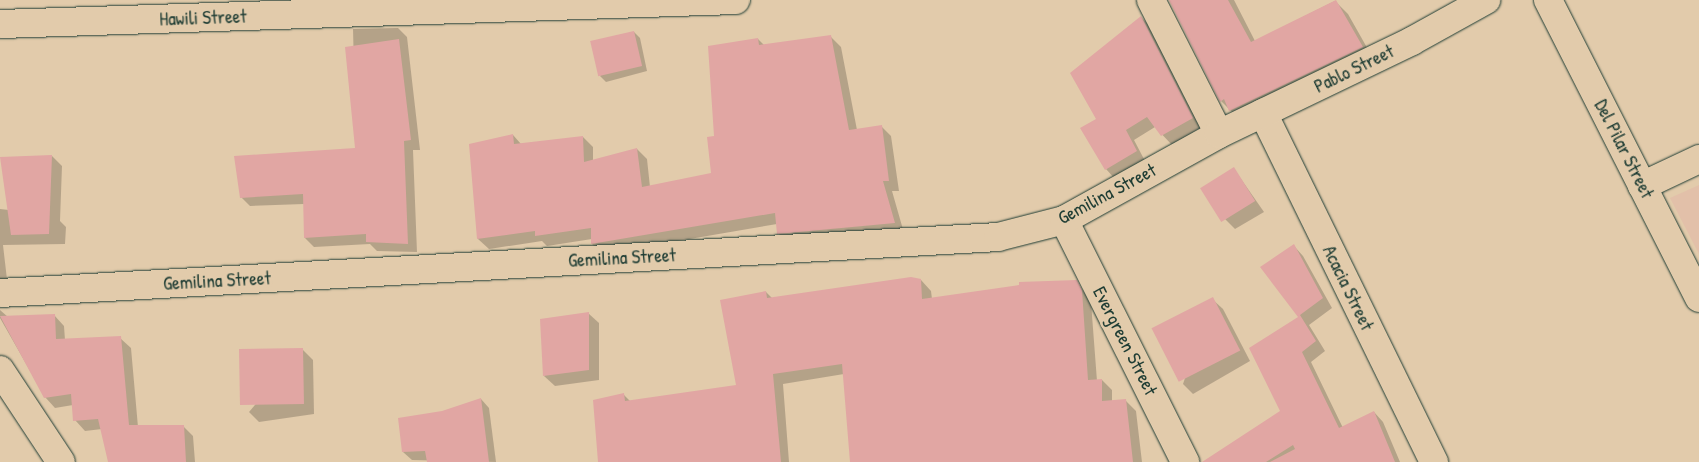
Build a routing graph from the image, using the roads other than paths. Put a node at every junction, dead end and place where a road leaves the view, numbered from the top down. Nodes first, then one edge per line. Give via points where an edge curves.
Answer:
1 (736, 0) edge
2 (1151, 0) edge
3 (1486, 0) edge
4 (1548, 0) edge
5 (0, 24) edge
6 (1263, 113) junction
7 (1219, 134) junction
8 (1699, 159) edge
9 (1642, 186) junction
10 (1064, 220) junction
11 (0, 293) edge
12 (1699, 298) edge
13 (0, 370) edge
14 (60, 462) edge
15 (1186, 462) edge
16 (1434, 462) edge

1 - 5 street, Hawili Street
2 - 7 street
3 - 6 street, Pablo Street via 1412,41
4 - 9 street, Del Pilar Street
6 - 7 street, Pablo Street
6 - 16 street, Acacia Street
7 - 10 street, Gemilina Street
8 - 9 street
9 - 12 street, Del Pilar Street
10 - 11 street, Gemilina Street via 998,237
10 - 15 street, Evergreen Street
13 - 14 street

